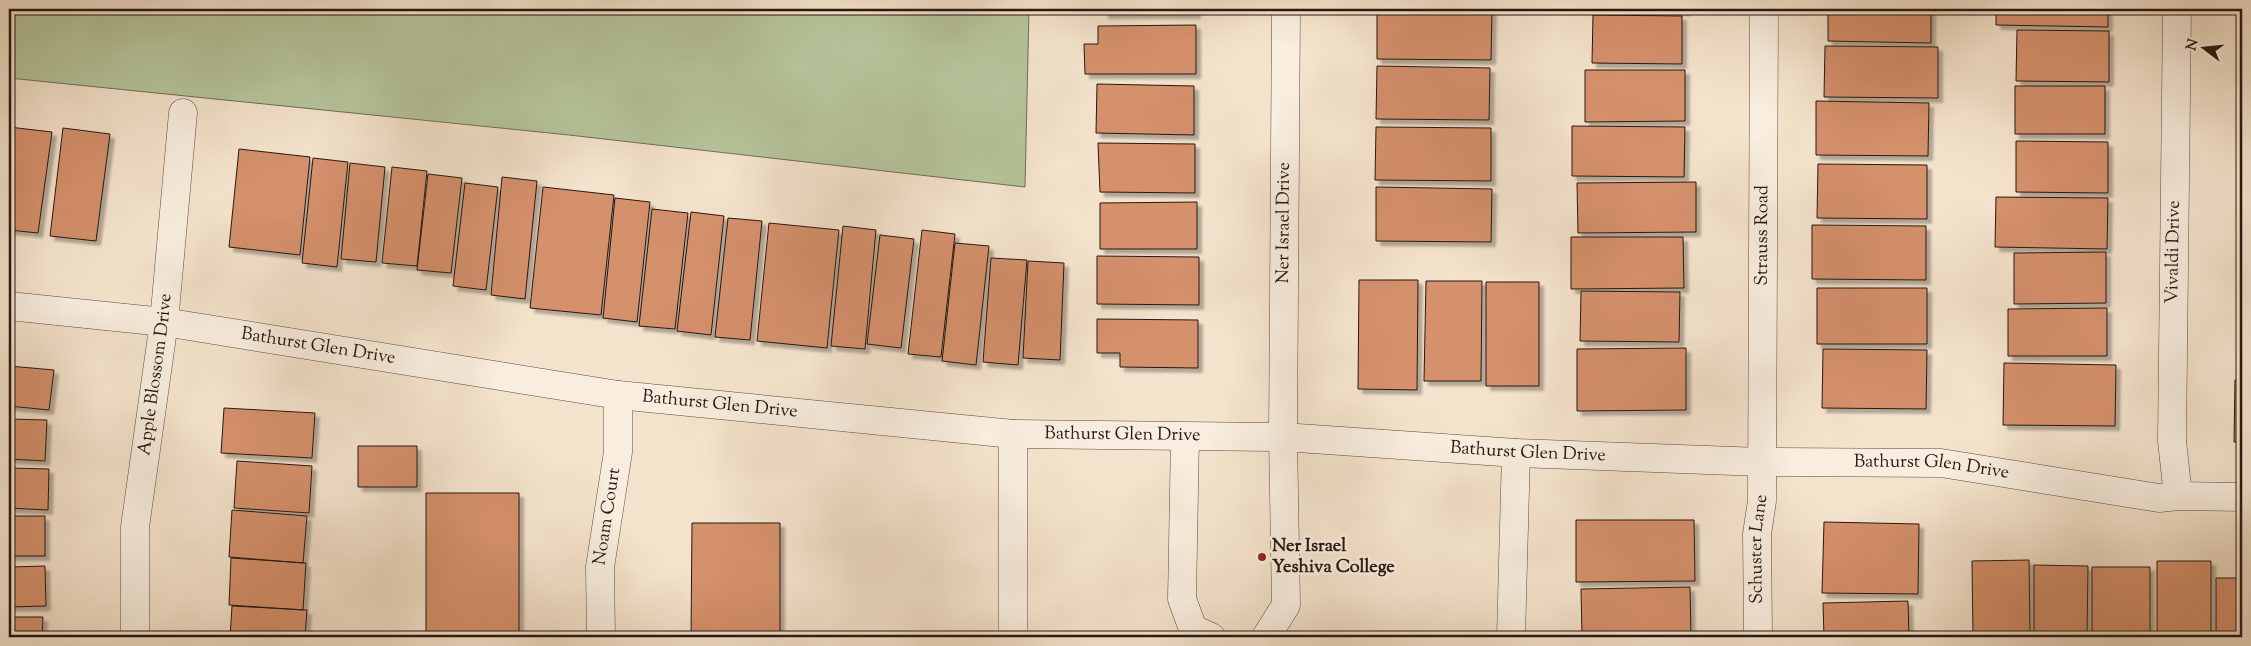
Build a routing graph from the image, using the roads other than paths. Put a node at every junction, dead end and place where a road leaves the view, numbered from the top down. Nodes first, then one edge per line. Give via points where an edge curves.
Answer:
1 (1286, 9) edge
2 (1764, 9) edge
3 (2177, 9) edge
4 (183, 113) dead end
5 (9, 306) edge
6 (164, 322) junction
7 (618, 395) junction
8 (1012, 434) junction
9 (1185, 437) junction
10 (1283, 437) junction
11 (1516, 453) junction
12 (1762, 462) junction
13 (2178, 496) junction
14 (2242, 496) edge
15 (135, 637) edge
16 (601, 637) edge
17 (1013, 637) edge
18 (1211, 637) edge
19 (1266, 637) edge
20 (1511, 637) edge
21 (1758, 637) edge

1 - 10 street, Ner Israel Drive
2 - 12 street, Strauss Road
3 - 13 street, Vivaldi Drive via 2172,441
4 - 6 street, Apple Blossom Drive
5 - 6 street, Bathurst Glen Drive
6 - 7 street, Bathurst Glen Drive
6 - 15 street, Apple Blossom Drive via 135,527
7 - 8 street, Bathurst Glen Drive
7 - 16 street, Noam Court via 618,452 600,567
8 - 9 street, Bathurst Glen Drive
8 - 17 street
9 - 10 street, Bathurst Glen Drive
9 - 18 street via 1182,599 1193,629
10 - 11 street, Bathurst Glen Drive
10 - 19 street, Ner Israel Drive via 1286,605
11 - 12 street, Bathurst Glen Drive
11 - 20 street
12 - 13 street, Bathurst Glen Drive via 1941,463 2158,498
12 - 21 street, Schuster Lane via 1762,501 1757,534
13 - 14 street, Bathurst Glen Drive

